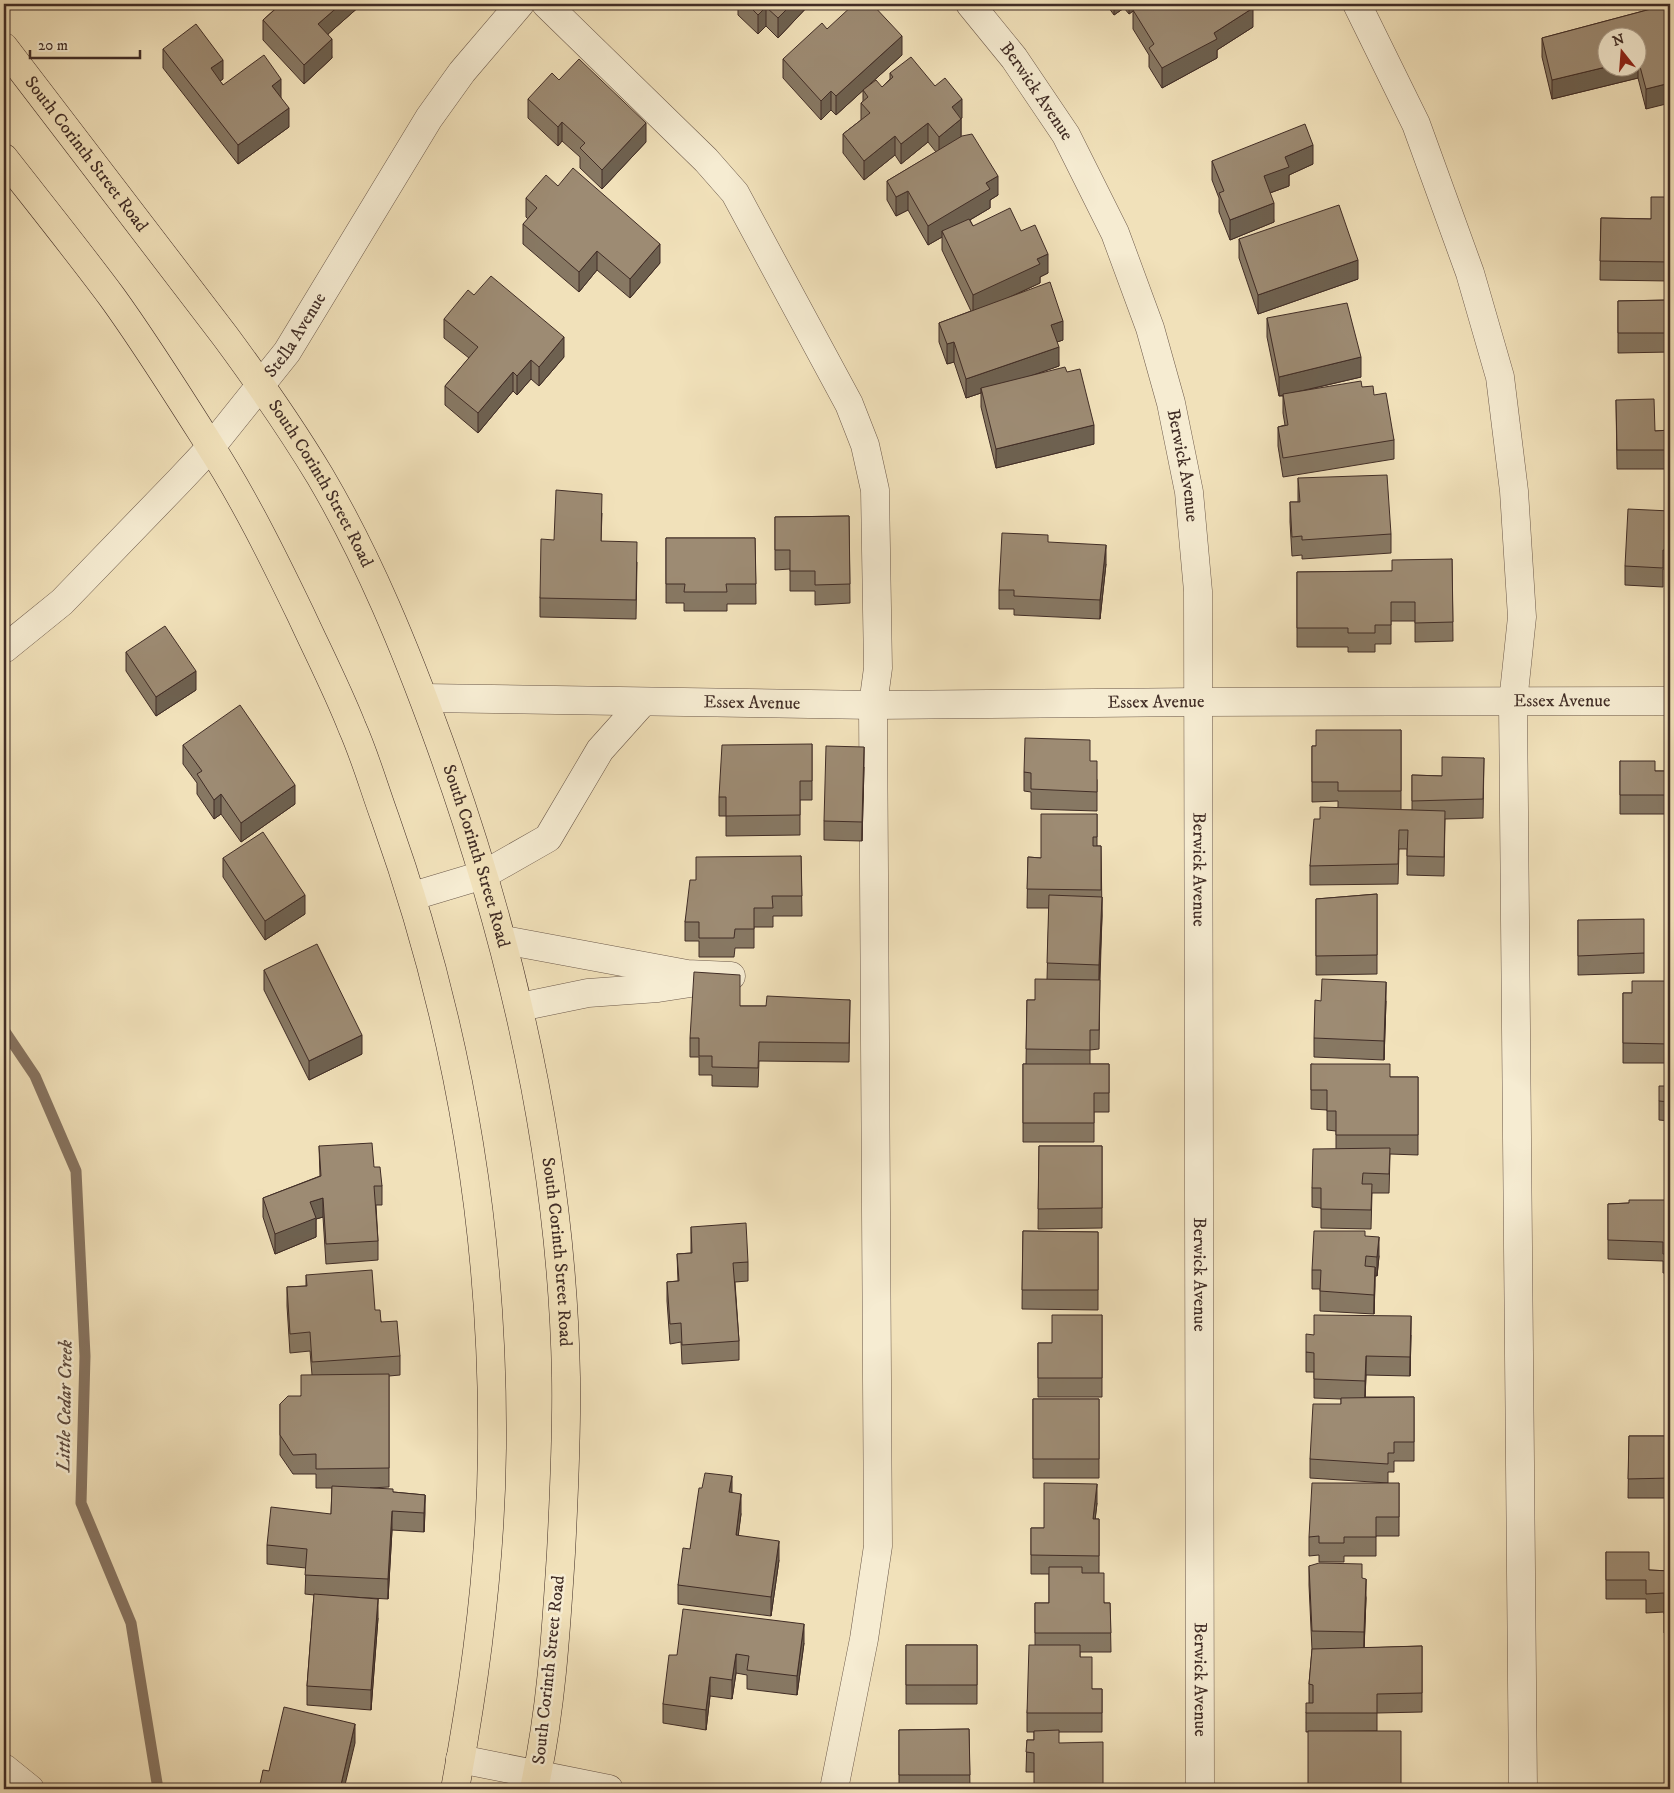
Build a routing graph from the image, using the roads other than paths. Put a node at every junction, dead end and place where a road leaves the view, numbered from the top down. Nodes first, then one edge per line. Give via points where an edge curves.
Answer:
1 (520, 4) edge
2 (546, 4) edge
3 (970, 4) edge
4 (1356, 4) edge
5 (4, 47) edge
6 (4, 158) edge
7 (261, 385) junction
8 (211, 446) junction
9 (4, 649) edge
10 (424, 698) junction
11 (1670, 701) edge
12 (643, 702) junction
13 (1199, 702) junction
14 (1513, 702) junction
15 (873, 705) junction
16 (483, 875) junction
17 (413, 896) junction
18 (504, 940) junction
19 (520, 1007) junction
20 (460, 1759) junction
21 (4, 1768) edge
22 (536, 1782) edge
23 (30, 1789) edge
24 (455, 1789) edge
25 (609, 1789) edge
26 (834, 1789) edge
27 (1200, 1789) edge
28 (1523, 1789) edge

1 - 7 street, Stella Avenue via 462,72 429,118 287,352
2 - 15 street via 706,160 735,193 849,404 865,445 875,490 878,668
3 - 13 street, Berwick Avenue via 1014,58 1066,135 1115,233 1150,328 1171,403 1188,492 1198,590
4 - 14 street via 1416,124 1470,273 1500,377 1514,492 1522,617
5 - 7 main road, South Corinth Street Road
6 - 8 main road via 114,299
7 - 8 street, Stella Avenue
7 - 10 main road, South Corinth Street Road via 321,478 376,583
8 - 9 street, Stella Avenue via 62,602
8 - 17 main road via 280,572 354,729
10 - 12 street, Essex Avenue
10 - 16 main road, South Corinth Street Road via 465,813
11 - 14 street, Essex Avenue
12 - 15 street, Essex Avenue
12 - 16 street via 600,750 548,838
13 - 14 street, Essex Avenue
13 - 15 street, Essex Avenue
13 - 27 street, Berwick Avenue
14 - 28 street
15 - 26 street via 878,1546 864,1639
16 - 17 street
16 - 18 main road, South Corinth Street Road
17 - 20 main road via 447,1025 484,1243 492,1447 488,1555 480,1634
18 - 19 main road, South Corinth Street Road
18 - 19 street via 687,974 740,976 658,988 588,993
19 - 22 main road, South Corinth Street Road via 552,1194 566,1377 565,1483 556,1643
20 - 22 street
20 - 24 main road
21 - 23 street
22 - 25 street

